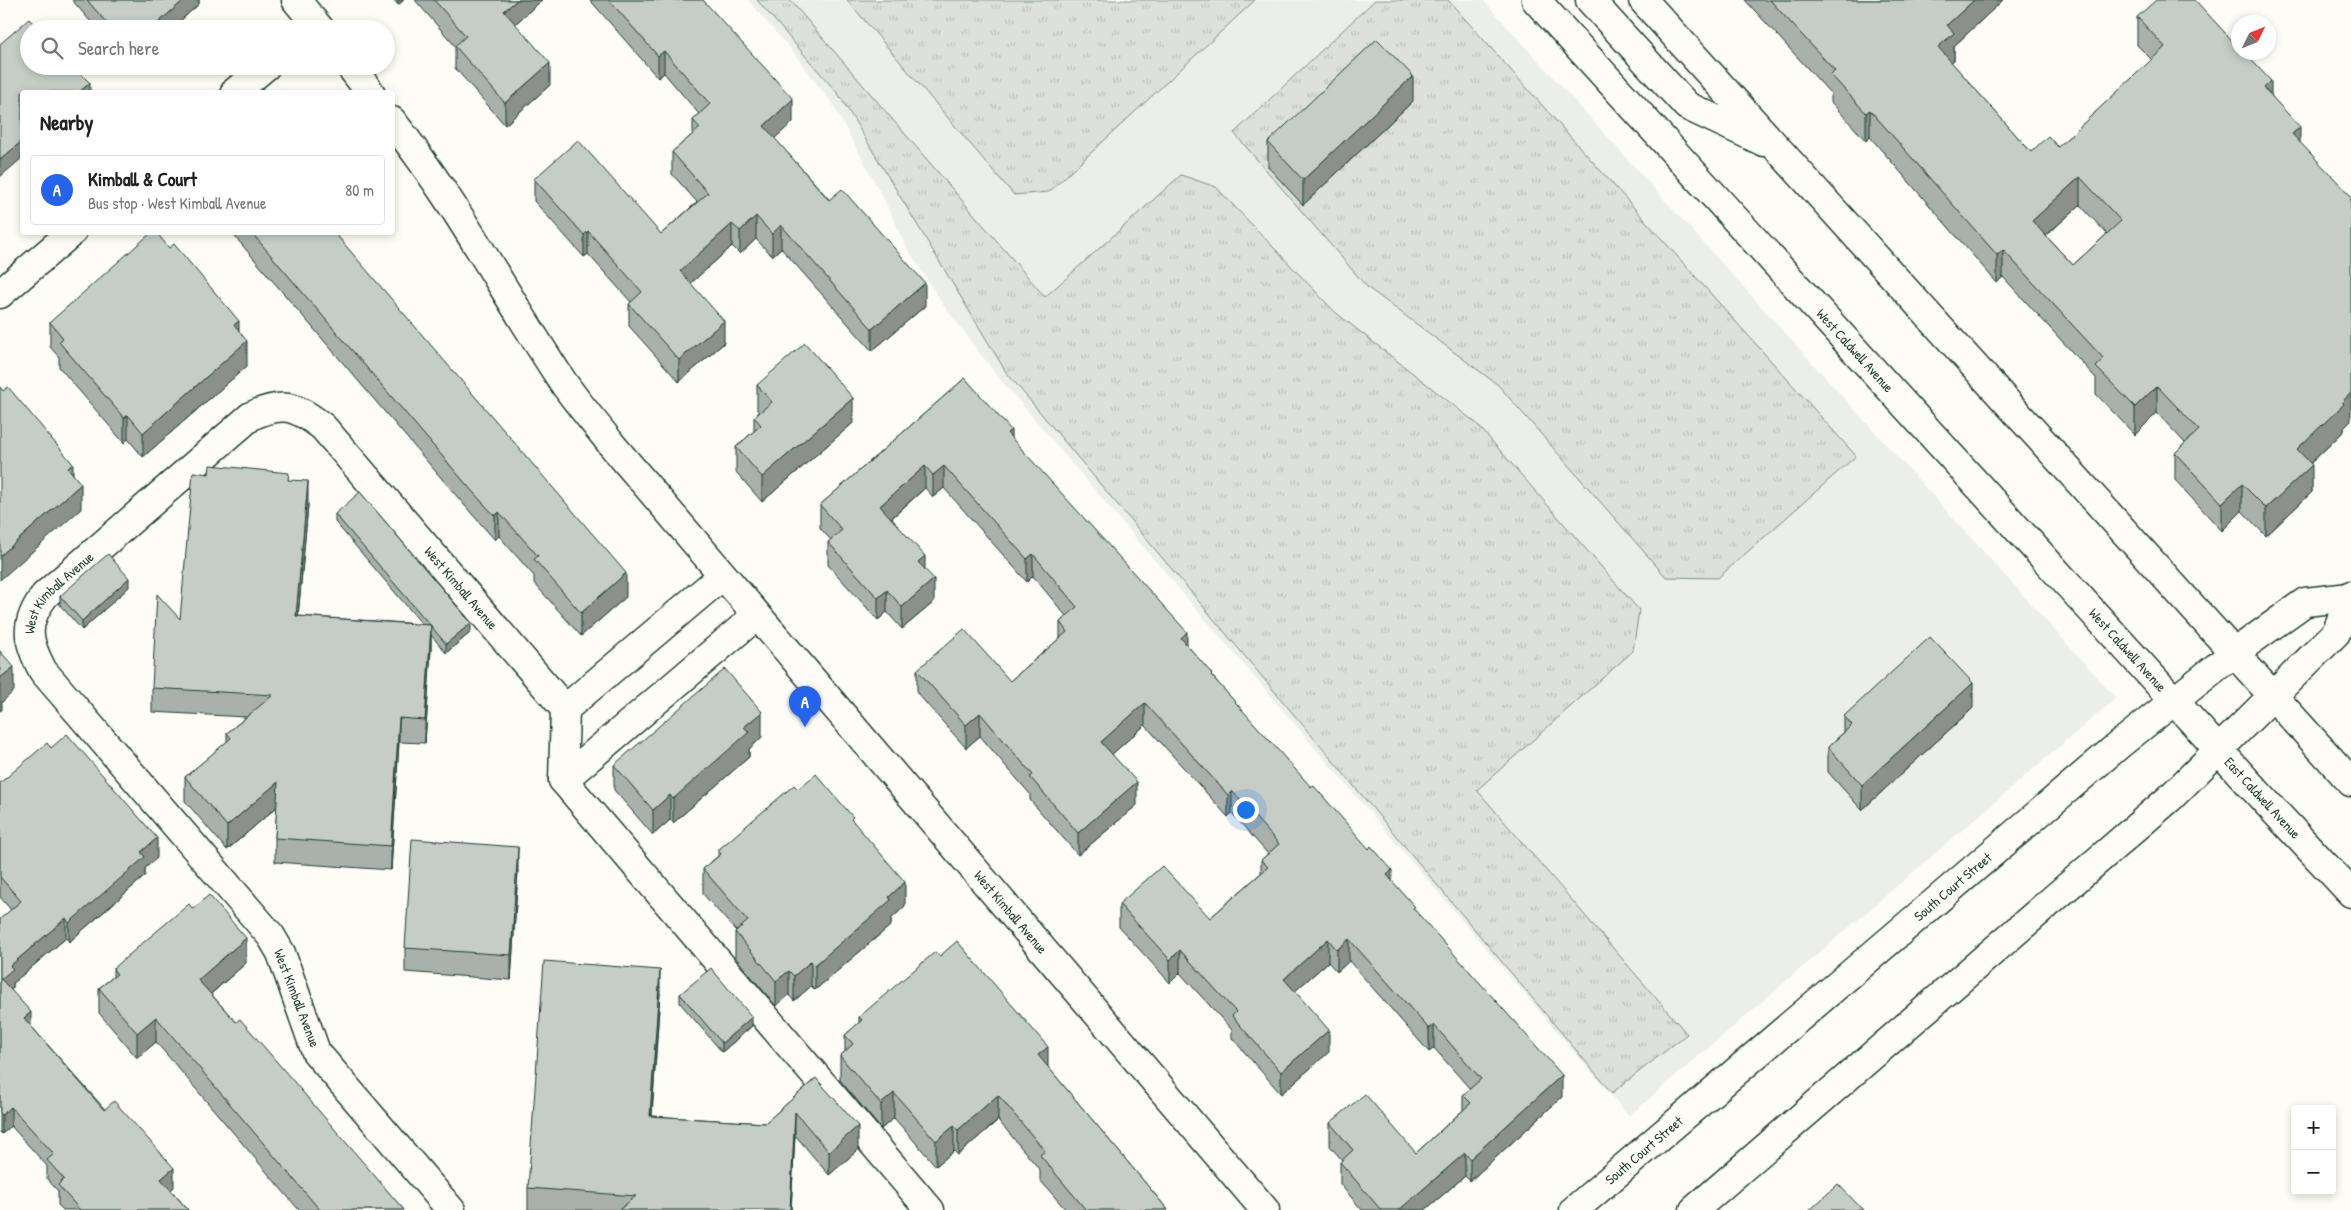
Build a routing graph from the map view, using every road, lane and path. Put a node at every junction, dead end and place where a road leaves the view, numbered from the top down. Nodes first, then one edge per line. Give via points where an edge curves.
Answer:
1 (296, 0) edge
2 (1536, 0) edge
3 (1590, 0) edge
4 (1643, 0) edge
5 (310, 20) edge
6 (255, 75) edge
7 (357, 75) edge
8 (237, 90) edge
9 (368, 90) edge
10 (395, 125) edge
11 (1774, 147) junction
12 (69, 235) edge
13 (0, 294) edge
14 (722, 576) junction
15 (2350, 596) edge
16 (756, 616) junction
17 (2234, 653) junction
18 (2272, 696) junction
19 (2174, 701) junction
20 (565, 709) junction
21 (2218, 750) junction
22 (563, 780) junction
23 (2351, 782) edge
24 (2351, 893) edge
25 (451, 1210) edge
26 (930, 1210) edge
27 (1265, 1210) edge
28 (1574, 1210) edge
29 (1694, 1210) edge

1 - 5 street
2 - 19 street, West Caldwell Avenue
3 - 11 street via 1687,106
4 - 11 street
6 - 8 street
7 - 9 street
10 - 14 street, West Kimball Avenue via 455,208 564,383 612,446
11 - 17 street
12 - 13 street
14 - 16 street, West Kimball Avenue
14 - 20 street
15 - 17 street, South Court Street via 2305,602
15 - 18 street, South Court Street via 2336,633
16 - 22 street
16 - 27 street, West Kimball Avenue
17 - 18 street
17 - 19 street, South Court Street
18 - 21 street, South Court Street
18 - 23 street
19 - 21 street, East Caldwell Avenue
19 - 28 street, South Court Street
20 - 22 street
20 - 25 street, West Kimball Avenue via 324,427 305,412 286,406 251,416 44,594 29,626 31,648 43,672 277,944 316,1052
21 - 24 street, East Caldwell Avenue
21 - 29 street, South Court Street via 2164,804
22 - 26 street

